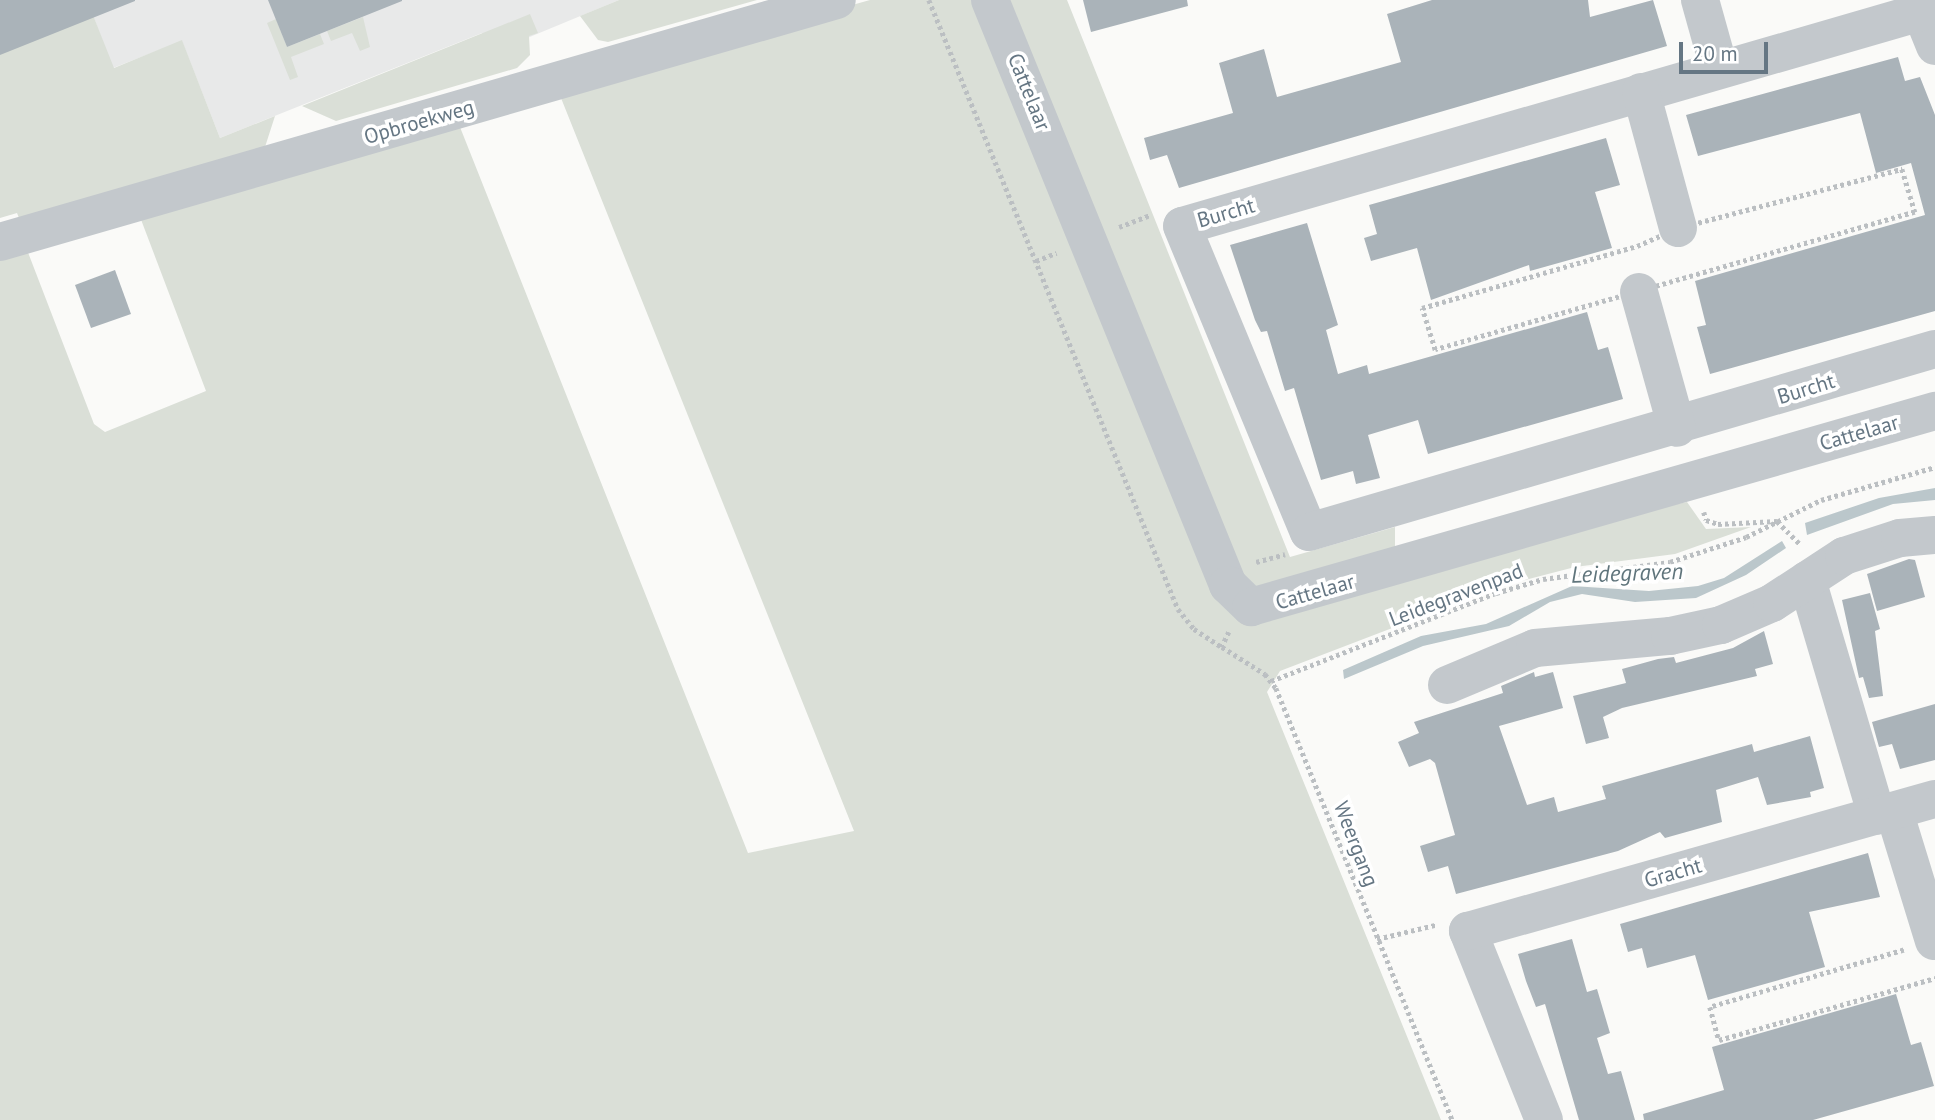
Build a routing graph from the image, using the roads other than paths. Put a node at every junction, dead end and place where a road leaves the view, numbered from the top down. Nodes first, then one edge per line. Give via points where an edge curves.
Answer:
1 (837, 0) edge
2 (990, 0) edge
3 (1700, 0) edge
4 (1935, 46) edge
5 (1719, 68) junction
6 (1641, 92) junction
7 (1678, 232) dead end
8 (0, 242) edge
9 (1643, 284) dead end
10 (1935, 349) edge
11 (1935, 411) edge
12 (1677, 428) junction
13 (1404, 505) junction
14 (1935, 535) edge
15 (1422, 560) junction
16 (1807, 580) junction
17 (1447, 685) dead end
18 (1935, 799) edge
19 (1886, 813) junction
20 (1934, 941) edge
21 (1544, 1120) edge

1 - 8 street, Opbroekweg
2 - 15 street, Cattelaar via 1228,585 1244,603 1261,608
3 - 5 street
4 - 5 street, Burcht via 1921,12
5 - 6 street, Burcht
6 - 7 street
6 - 13 street, Burcht via 1182,226 1309,532
9 - 12 street
10 - 12 street, Burcht
11 - 15 street, Cattelaar
12 - 13 street, Burcht
13 - 15 street
14 - 16 street via 1880,543 1844,556
16 - 17 street via 1772,603 1721,625 1670,636 1535,649
16 - 19 street
18 - 19 street, Gracht
19 - 20 street
19 - 21 street, Gracht via 1468,931

